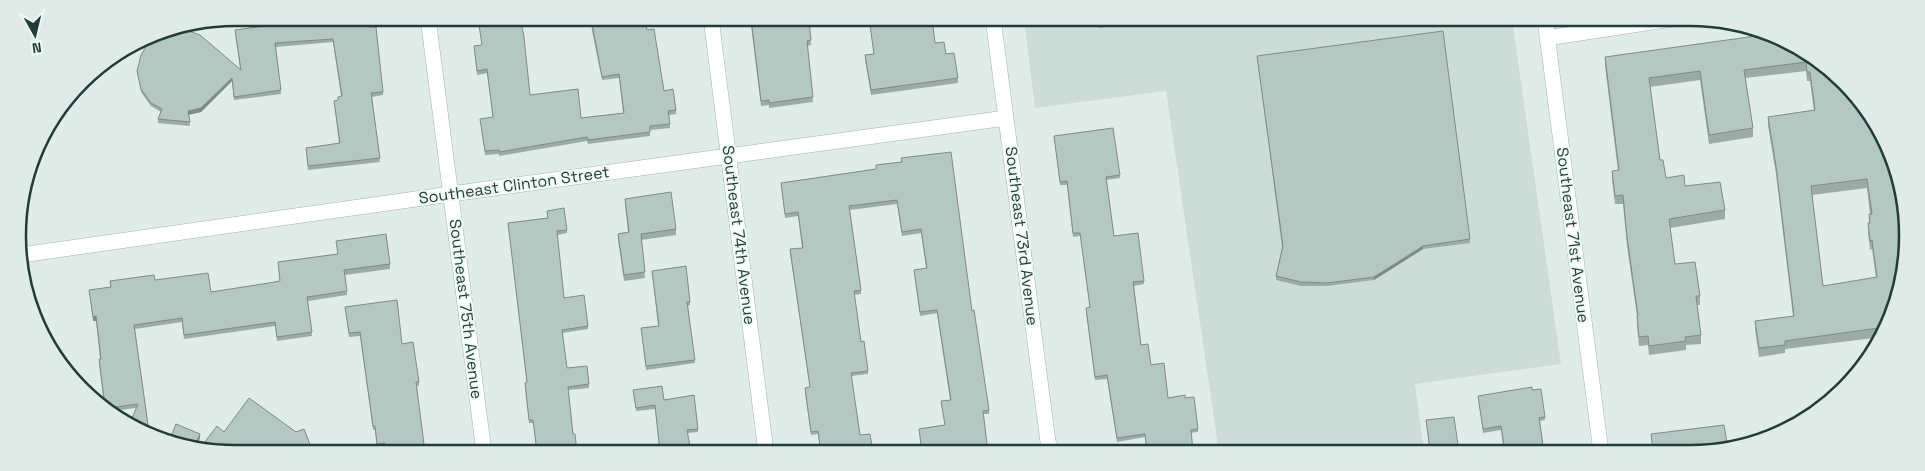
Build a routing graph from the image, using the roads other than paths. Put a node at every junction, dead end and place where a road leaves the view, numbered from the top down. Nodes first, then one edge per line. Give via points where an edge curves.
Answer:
1 (429, 26) edge
2 (712, 26) edge
3 (994, 26) edge
4 (1545, 26) edge
5 (1626, 26) edge
6 (1547, 38) junction
7 (1006, 118) junction
8 (729, 156) junction
9 (451, 194) junction
10 (27, 254) edge
11 (483, 445) edge
12 (765, 445) edge
13 (1050, 445) edge
14 (1600, 445) edge

1 - 9 street, Southeast 75th Avenue
2 - 8 street, Southeast 74th Avenue
3 - 7 street, Southeast 73rd Avenue
4 - 6 street, Southeast 71st Avenue
5 - 6 street
6 - 14 street, Southeast 71st Avenue
7 - 8 street, Southeast Clinton Street
7 - 13 street, Southeast 73rd Avenue
8 - 9 street, Southeast Clinton Street
8 - 12 street, Southeast 74th Avenue
9 - 10 street, Southeast Clinton Street
9 - 11 street, Southeast 75th Avenue

